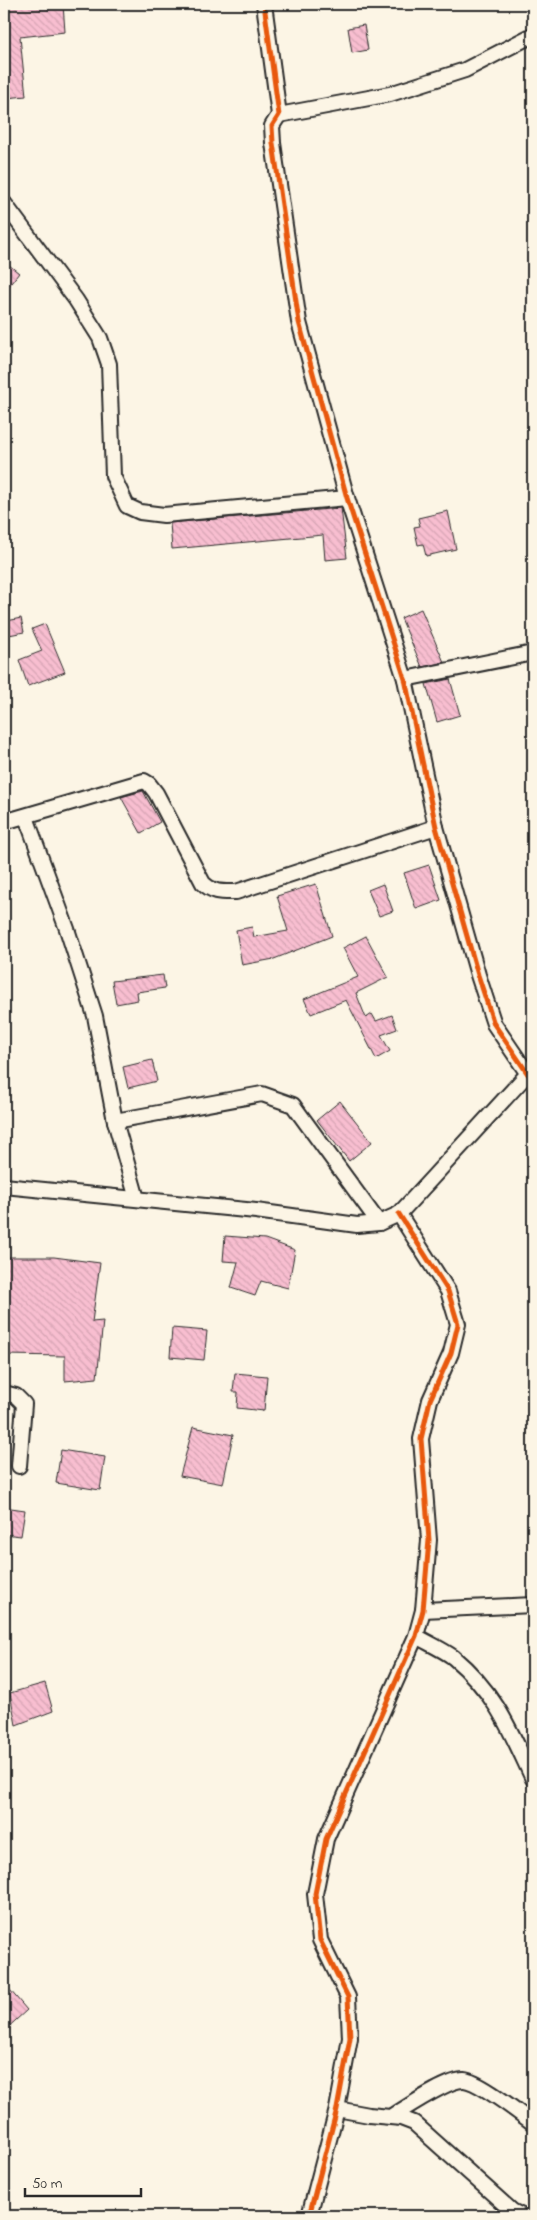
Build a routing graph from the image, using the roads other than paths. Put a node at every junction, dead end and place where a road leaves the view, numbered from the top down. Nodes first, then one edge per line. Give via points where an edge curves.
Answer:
1 (264, 4) edge
2 (533, 34) edge
3 (279, 115) junction
4 (4, 204) edge
5 (347, 498) junction
6 (533, 653) edge
7 (405, 679) junction
8 (26, 817) junction
9 (4, 822) edge
10 (436, 827) junction
11 (531, 1071) edge
12 (115, 1121) junction
13 (4, 1186) edge
14 (137, 1199) junction
15 (399, 1214) junction
16 (379, 1223) junction
17 (4, 1393) edge
18 (19, 1466) dead end
19 (533, 1605) edge
20 (423, 1610) junction
21 (416, 1636) junction
22 (533, 1778) edge
23 (337, 2108) junction
24 (391, 2117) junction
25 (533, 2123) edge
26 (309, 2216) edge
27 (522, 2216) edge

1 - 3 street
2 - 3 street via 465,70 390,94
3 - 5 street via 272,126 273,143 299,322
4 - 5 street via 76,300 100,338 109,364 113,476 127,506 140,512 164,515
5 - 7 street
6 - 7 street
7 - 10 street
8 - 9 street
8 - 10 street via 144,781 156,793 203,883 218,892 236,892
8 - 12 street via 95,1016
10 - 11 street via 494,1024
11 - 15 street
12 - 14 street
12 - 16 street via 262,1094 281,1100 293,1105
13 - 14 street
14 - 16 street via 357,1224
15 - 16 street
15 - 20 street via 448,1291 458,1324 451,1353 430,1400 421,1439 430,1540
17 - 18 street via 16,1396 24,1404
19 - 20 street
20 - 21 street
21 - 22 street via 452,1656 479,1682 499,1707
21 - 23 street via 326,1839 315,1894 320,1940 348,1997 350,2038
23 - 24 street
23 - 26 street
24 - 25 street via 450,2083 462,2080 489,2092
24 - 27 street via 414,2124 512,2211

